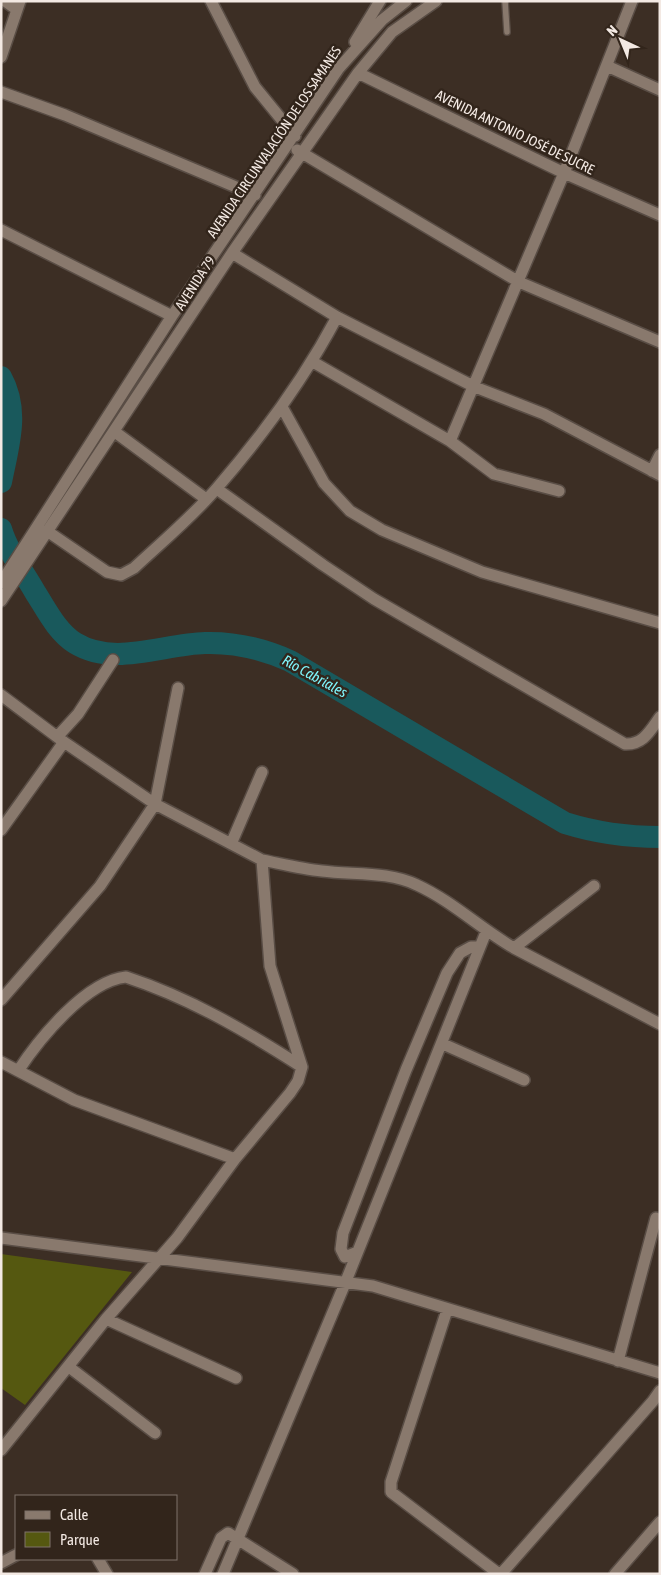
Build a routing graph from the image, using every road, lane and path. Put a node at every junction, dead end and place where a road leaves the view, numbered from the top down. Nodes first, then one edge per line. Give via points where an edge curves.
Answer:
1 (5, 1) edge
2 (211, 1) edge
3 (380, 1) edge
4 (406, 1) edge
5 (436, 1) edge
6 (505, 1) edge
7 (632, 1) edge
8 (18, 5) edge
9 (507, 32) dead end
10 (1, 56) edge
11 (607, 66) junction
12 (339, 68) junction
13 (358, 73) junction
14 (660, 90) edge
15 (1, 92) edge
16 (292, 140) junction
17 (302, 153) junction
18 (564, 173) junction
19 (255, 195) junction
20 (660, 215) edge
21 (1, 230) edge
22 (232, 253) junction
23 (519, 282) junction
24 (172, 316) junction
25 (337, 317) junction
26 (660, 342) edge
27 (313, 362) junction
28 (475, 386) junction
29 (282, 407) junction
30 (115, 432) junction
31 (450, 442) junction
32 (660, 455) edge
33 (656, 473) edge
34 (217, 489) junction
35 (559, 491) dead end
36 (206, 499) junction
37 (48, 530) junction
38 (35, 541) junction
39 (1, 583) edge
40 (1, 601) edge
41 (660, 623) edge
42 (113, 660) dead end
43 (178, 688) dead end
44 (1, 695) edge
45 (660, 718) edge
46 (61, 740) junction
47 (262, 772) dead end
48 (155, 804) junction
49 (1, 830) edge
50 (231, 844) junction
51 (262, 860) junction
52 (594, 886) dead end
53 (486, 932) junction
54 (480, 947) junction
55 (514, 948) junction
56 (1, 1000) edge
57 (660, 1024) edge
58 (443, 1044) junction
59 (1, 1062) edge
60 (302, 1067) junction
61 (18, 1071) junction
62 (524, 1080) dead end
63 (235, 1159) junction
64 (656, 1218) dead end
65 (1, 1238) edge
66 (357, 1252) junction
67 (160, 1259) junction
68 (346, 1281) junction
69 (447, 1310) junction
70 (106, 1319) junction
71 (618, 1361) junction
72 (70, 1367) junction
73 (660, 1373) edge
74 (236, 1378) dead end
75 (660, 1391) edge
76 (155, 1433) dead end
77 (1, 1450) edge
78 (660, 1522) edge
79 (238, 1537) junction
80 (15, 1556) edge
81 (99, 1560) edge
82 (1, 1563) edge
83 (107, 1574) edge
84 (205, 1574) edge
85 (223, 1574) edge
86 (294, 1574) edge
87 (500, 1574) edge
88 (615, 1574) edge

1 - 8 street
2 - 16 street via 255,87
3 - 12 street
4 - 12 street, AVENIDA CIRCUNVALACIÓN DE LOS SAMANES via 382,20
5 - 13 street, AVENIDA 79 via 392,32
6 - 9 lane
7 - 11 street
8 - 10 street
11 - 14 street
11 - 18 street
12 - 16 street, AVENIDA CIRCUNVALACIÓN DE LOS SAMANES
13 - 17 street, AVENIDA 79
13 - 18 street, AVENIDA ANTONIO JOSÉ DE SUCRE
15 - 19 street via 65,115
16 - 17 street
16 - 19 street, AVENIDA CIRCUNVALACIÓN DE LOS SAMANES
17 - 22 street, AVENIDA 79
17 - 23 street
18 - 20 street, AVENIDA ANTONIO JOSÉ DE SUCRE
18 - 23 street
19 - 24 street, AVENIDA CIRCUNVALACIÓN DE LOS SAMANES
21 - 24 street
22 - 25 street
22 - 30 street, AVENIDA 79
23 - 26 street
23 - 28 street
24 - 38 street, AVENIDA CIRCUNVALACIÓN DE LOS SAMANES
25 - 27 street
25 - 28 street
27 - 29 street
27 - 31 street
28 - 31 street
28 - 33 street via 544,414
29 - 34 street
29 - 41 street via 324,484 350,511 382,530 482,572
30 - 36 street
30 - 37 street, AVENIDA 79
31 - 35 street via 494,474
32 - 33 street
34 - 36 street
34 - 45 street via 322,565 374,598 625,744 642,741
36 - 37 street via 134,568 122,575 107,572
37 - 38 street, AVENIDA 79
38 - 39 street, AVENIDA 79
38 - 40 street, AVENIDA 79
42 - 46 street
43 - 48 street
44 - 46 street
46 - 48 street
46 - 49 street
47 - 50 street
48 - 50 street
48 - 56 street via 100,886
50 - 51 street
51 - 53 street via 321,871 379,875 416,884 447,902
51 - 60 street via 270,966
52 - 55 street
53 - 54 street
53 - 55 street
54 - 58 street
54 - 66 street via 471,947 460,953 447,973 406,1070 343,1233 340,1249 344,1256
55 - 57 street
58 - 62 street
58 - 66 street
59 - 61 street
60 - 61 street via 247,1031 198,1005 126,977 114,978 101,985 70,1010 32,1050
60 - 63 street via 290,1092
61 - 63 street via 74,1100
63 - 67 street
64 - 71 street
65 - 67 street
66 - 68 street
67 - 68 street
67 - 70 street
68 - 69 street via 373,1286
68 - 79 street
69 - 71 street
69 - 87 street via 391,1482 391,1492
70 - 72 street
70 - 74 street
71 - 73 street
72 - 76 street
72 - 77 street
75 - 87 street
78 - 88 street
79 - 84 street via 228,1533 221,1538
79 - 85 street
79 - 86 street
80 - 82 street
81 - 83 street

